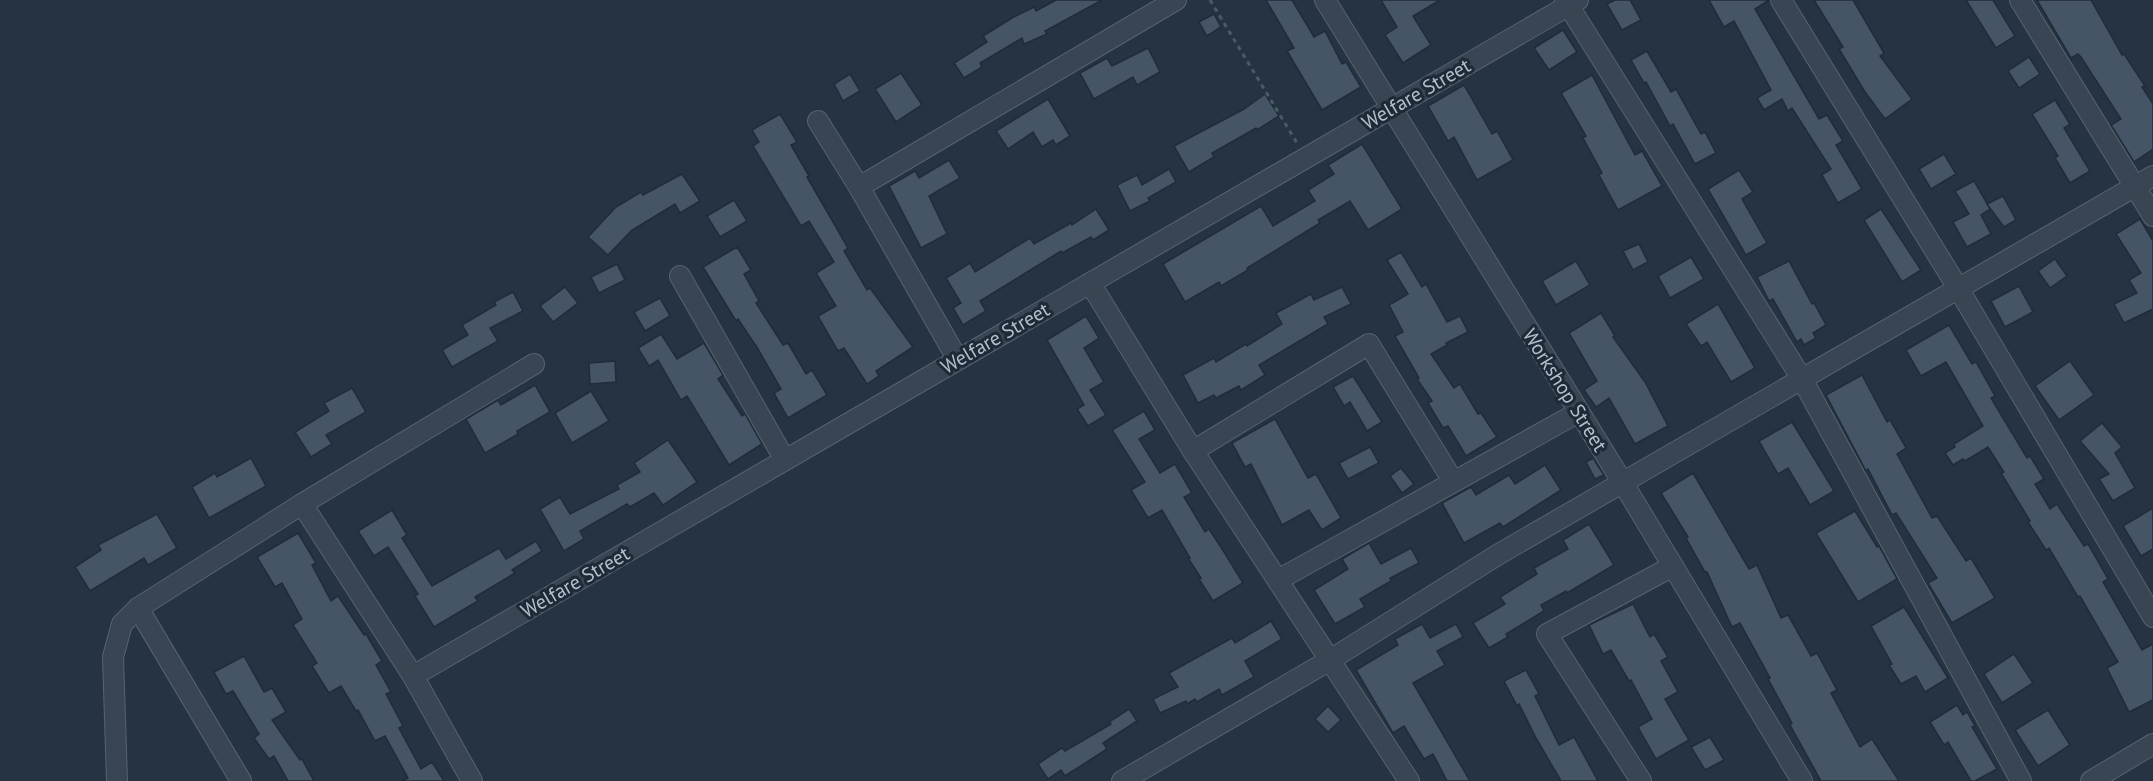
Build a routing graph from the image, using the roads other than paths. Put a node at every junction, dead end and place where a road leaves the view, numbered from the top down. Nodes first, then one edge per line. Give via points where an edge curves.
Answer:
1 (1176, 0) edge
2 (1325, 0) edge
3 (1781, 0) edge
4 (2020, 0) edge
5 (1570, 2) edge
6 (1391, 109) junction
7 (818, 121) dead end
8 (2153, 176) edge
9 (859, 187) junction
10 (2135, 187) junction
11 (2153, 216) edge
12 (680, 276) dead end
13 (1090, 283) junction
14 (1959, 288) junction
15 (958, 360) junction
16 (534, 364) dead end
17 (1802, 379) junction
18 (1579, 412) junction
19 (1193, 451) junction
20 (785, 460) junction
21 (1453, 481) junction
22 (1623, 483) junction
23 (302, 504) junction
24 (1673, 566) junction
25 (1278, 580) junction
26 (138, 608) junction
27 (2153, 616) edge
28 (1330, 660) junction
29 (413, 676) junction
30 (2153, 744) edge
31 (117, 781) edge
32 (241, 781) edge
33 (472, 781) edge
34 (1122, 781) edge
35 (1409, 781) edge
36 (1641, 781) edge
37 (1802, 781) edge
38 (2021, 781) edge
39 (2091, 781) edge

1 - 9 street
2 - 6 street, Workshop Street
3 - 14 street
4 - 10 street
5 - 6 street, Welfare Street
5 - 17 street
6 - 13 street, Welfare Street
6 - 18 street, Workshop Street
7 - 9 street
8 - 10 street
9 - 15 street
10 - 11 street
10 - 14 street
12 - 20 street
13 - 15 street, Welfare Street
13 - 19 street
14 - 17 street
14 - 27 street
15 - 20 street, Welfare Street
16 - 23 street
17 - 22 street
17 - 38 street
18 - 21 street
18 - 22 street, Workshop Street
19 - 21 street via 1369,344
19 - 25 street
20 - 29 street, Welfare Street
21 - 25 street
22 - 24 street, Workshop Street
22 - 28 street via 1499,554
23 - 26 street
23 - 29 street
24 - 36 street via 1547,634
24 - 37 street, Workshop Street
25 - 28 street
26 - 31 street via 122,624 113,657
26 - 32 street
28 - 34 street
28 - 35 street
29 - 33 street
30 - 39 street

